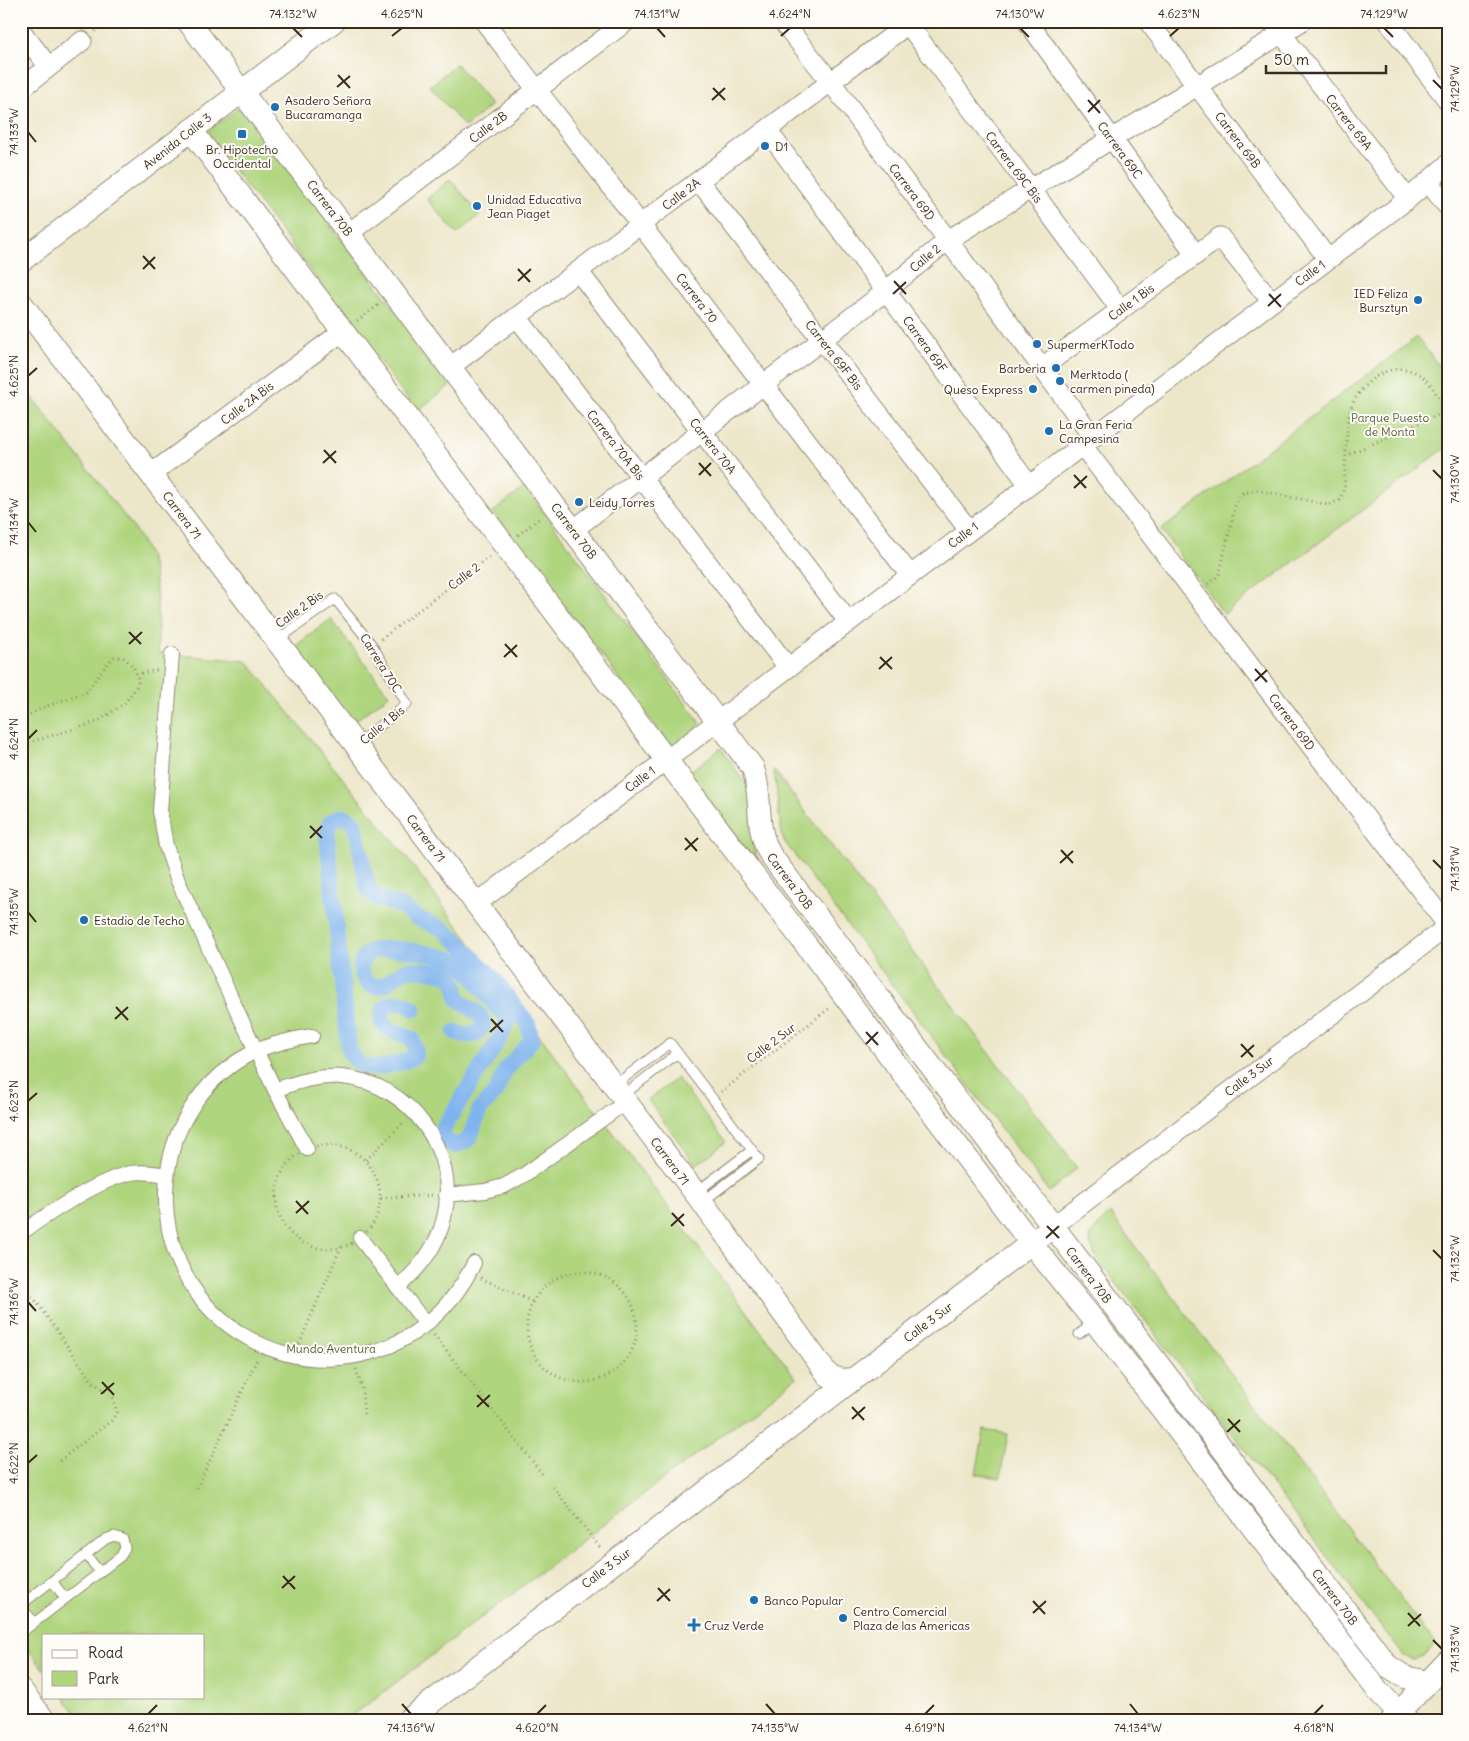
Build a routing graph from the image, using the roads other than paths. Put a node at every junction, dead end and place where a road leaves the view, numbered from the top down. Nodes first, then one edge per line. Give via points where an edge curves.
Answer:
1 (188, 21) edge
2 (334, 21) edge
3 (484, 21) edge
4 (627, 21) edge
5 (782, 21) edge
6 (1027, 21) edge
7 (1148, 21) edge
8 (1302, 21) edge
9 (1388, 21) edge
10 (910, 23) edge
11 (1277, 28) edge
12 (21, 31) edge
13 (82, 41) dead end
14 (49, 67) junction
15 (831, 82) junction
16 (1196, 86) junction
17 (21, 89) edge
18 (537, 90) junction
19 (242, 91) junction
20 (1448, 101) edge
21 (191, 130) junction
22 (767, 130) junction
23 (1112, 138) junction
24 (1448, 164) edge
25 (698, 181) junction
26 (1428, 182) junction
27 (1030, 189) junction
28 (1408, 199) junction
29 (1448, 207) edge
30 (640, 225) junction
31 (350, 233) junction
32 (948, 240) junction
33 (1196, 255) junction
34 (1328, 259) junction
35 (21, 261) edge
36 (578, 272) junction
37 (886, 290) junction
38 (1272, 302) junction
39 (21, 303) edge
40 (1121, 310) junction
41 (517, 317) junction
42 (342, 332) junction
43 (822, 339) junction
44 (450, 367) junction
45 (1041, 368) junction
46 (763, 384) junction
47 (701, 431) junction
48 (1088, 441) junction
49 (151, 474) junction
50 (642, 478) junction
51 (1029, 485) junction
52 (573, 530) junction
53 (969, 530) junction
54 (910, 575) junction
55 (335, 599) joint
56 (848, 621) junction
57 (277, 640) junction
58 (171, 661) road end
59 (788, 667) junction
60 (407, 704) joint
61 (718, 720) junction
62 (356, 745) junction
63 (666, 760) junction
64 (476, 904) junction
65 (1448, 926) edge
66 (312, 1036) dead end
67 (256, 1051) junction
68 (678, 1053) junction
69 (275, 1090) junction
70 (621, 1095) junction
71 (307, 1149) road end
72 (752, 1150) junction
73 (166, 1175) junction
74 (446, 1195) junction
75 (698, 1198) junction
76 (1052, 1227) junction
77 (21, 1233) edge
78 (360, 1238) road end
79 (1031, 1243) junction
80 (472, 1268) road end
81 (398, 1286) junction
82 (426, 1324) junction
83 (828, 1375) junction
84 (853, 1379) junction
85 (822, 1403) junction
86 (86, 1555) junction
87 (100, 1572) junction
88 (52, 1581) junction
89 (65, 1598) junction
90 (21, 1606) edge
91 (34, 1622) junction
92 (21, 1632) edge
93 (1448, 1661) edge
94 (1427, 1682) junction
95 (24, 1699) edge
96 (1399, 1718) edge
97 (44, 1720) edge
98 (408, 1720) edge

1 - 19 street, Carrera 70B
2 - 19 street, Avenida Calle 3
3 - 18 street, Carrera 70
4 - 18 street, Calle 2B
5 - 15 street, Carrera 69D
6 - 23 street, Carrera 69C
7 - 16 street, Carrera 69B
8 - 11 street, Calle 2
9 - 20 street
10 - 15 street, Calle 2A
10 - 27 street, Carrera 69C Bis
11 - 16 street, Calle 2
11 - 28 street, Carrera 69A
12 - 14 street
13 - 14 street
14 - 17 street
15 - 22 street, Calle 2A
15 - 32 street, Carrera 69D
16 - 23 street, Calle 2
16 - 34 street, Carrera 69B
18 - 30 street, Carrera 70
18 - 31 street, Calle 2B
19 - 21 street, Avenida Calle 3
19 - 31 street, Carrera 70B
21 - 35 street, Avenida Calle 3
21 - 42 street, Carrera 70B
22 - 25 street, Calle 2A
22 - 37 street, Carrera 69F
23 - 27 street, Calle 2
23 - 33 street, Carrera 69C
24 - 26 street, Calle 1
25 - 30 street, Calle 2A
25 - 43 street, Carrera 69F Bis
26 - 28 street, Calle 1
26 - 29 street
27 - 32 street, Calle 2
27 - 40 street, Carrera 69C Bis
28 - 34 street, Calle 1
30 - 36 street, Calle 2A
30 - 46 street, Carrera 70
31 - 44 street, Carrera 70B
32 - 37 street, Calle 2
32 - 45 street, Carrera 69D
33 - 38 street, Calle 1 Bis via 1220,237
33 - 40 street, Calle 1 Bis
34 - 38 street, Calle 1
36 - 41 street, Calle 2A
36 - 47 street, Carrera 70A
37 - 43 street, Calle 2
37 - 51 street, Carrera 69F
38 - 48 street, Calle 1
39 - 49 street, Carrera 71
40 - 45 street, Calle 1 Bis
41 - 44 street, Calle 2A
41 - 50 street, Carrera 70A Bis
42 - 49 street, Calle 2A Bis
42 - 63 street, Carrera 70B
43 - 46 street, Calle 2
43 - 53 street, Carrera 69F Bis
44 - 52 street, Carrera 70B
45 - 48 street, Carrera 69D
46 - 47 street, Calle 2
46 - 54 street, Carrera 70
47 - 50 street, Calle 2
47 - 56 street, Carrera 70A
48 - 51 street, Calle 1
48 - 65 street, Carrera 69D
49 - 57 street, Carrera 71
50 - 52 street, Calle 2
50 - 59 street, Carrera 70A Bis
51 - 53 street, Calle 1
52 - 61 street, Carrera 70B
53 - 54 street, Calle 1
54 - 56 street, Calle 1
55 - 57 lane, Calle 2 Bis
55 - 60 lane, Carrera 70C via 372,645
56 - 59 street, Calle 1
57 - 62 street, Carrera 71
58 - 67 street via 160,811 166,846 178,881
59 - 61 street, Calle 1
60 - 62 lane, Calle 1 Bis
61 - 63 street, Calle 1
61 - 76 street, Carrera 70B via 754,768 758,784 759,828 770,856
62 - 64 street, Carrera 71
63 - 64 street, Calle 1
63 - 79 street, Carrera 70B
64 - 70 street, Carrera 71
65 - 76 street, Calle 3 Sur
66 - 67 street
67 - 69 street
67 - 73 street via 221,1075 195,1104 176,1138
68 - 70 lane
68 - 70 lane via 670,1043
68 - 72 lane
69 - 71 street
69 - 74 street via 301,1080 342,1077 362,1080 399,1098 428,1128 437,1146 444,1165
70 - 74 street via 524,1175 504,1186 485,1191
70 - 75 street, Carrera 71
72 - 75 lane
72 - 75 lane via 759,1159
73 - 77 street via 144,1172 118,1178 54,1211
73 - 82 street via 166,1221 174,1250 190,1285 220,1320 259,1344 294,1356 333,1359 397,1342
74 - 81 street via 444,1219 432,1249 412,1275
75 - 83 street, Carrera 71
76 - 79 street, Calle 3 Sur
76 - 94 street, Carrera 70B via 1388,1666 1405,1677
78 - 81 street
79 - 84 street, Calle 3 Sur
79 - 96 street, Carrera 70B via 1087,1328
80 - 82 street via 449,1302
81 - 82 street
83 - 84 street via 840,1380
83 - 85 street via 828,1387
84 - 85 street, Calle 3 Sur
85 - 98 street, Calle 3 Sur
86 - 87 lane
86 - 87 lane via 110,1537 123,1539 124,1552
86 - 88 lane
87 - 89 lane
88 - 89 lane
88 - 90 lane
89 - 91 lane
90 - 91 lane
91 - 92 lane
93 - 94 street
94 - 96 street
95 - 97 street

